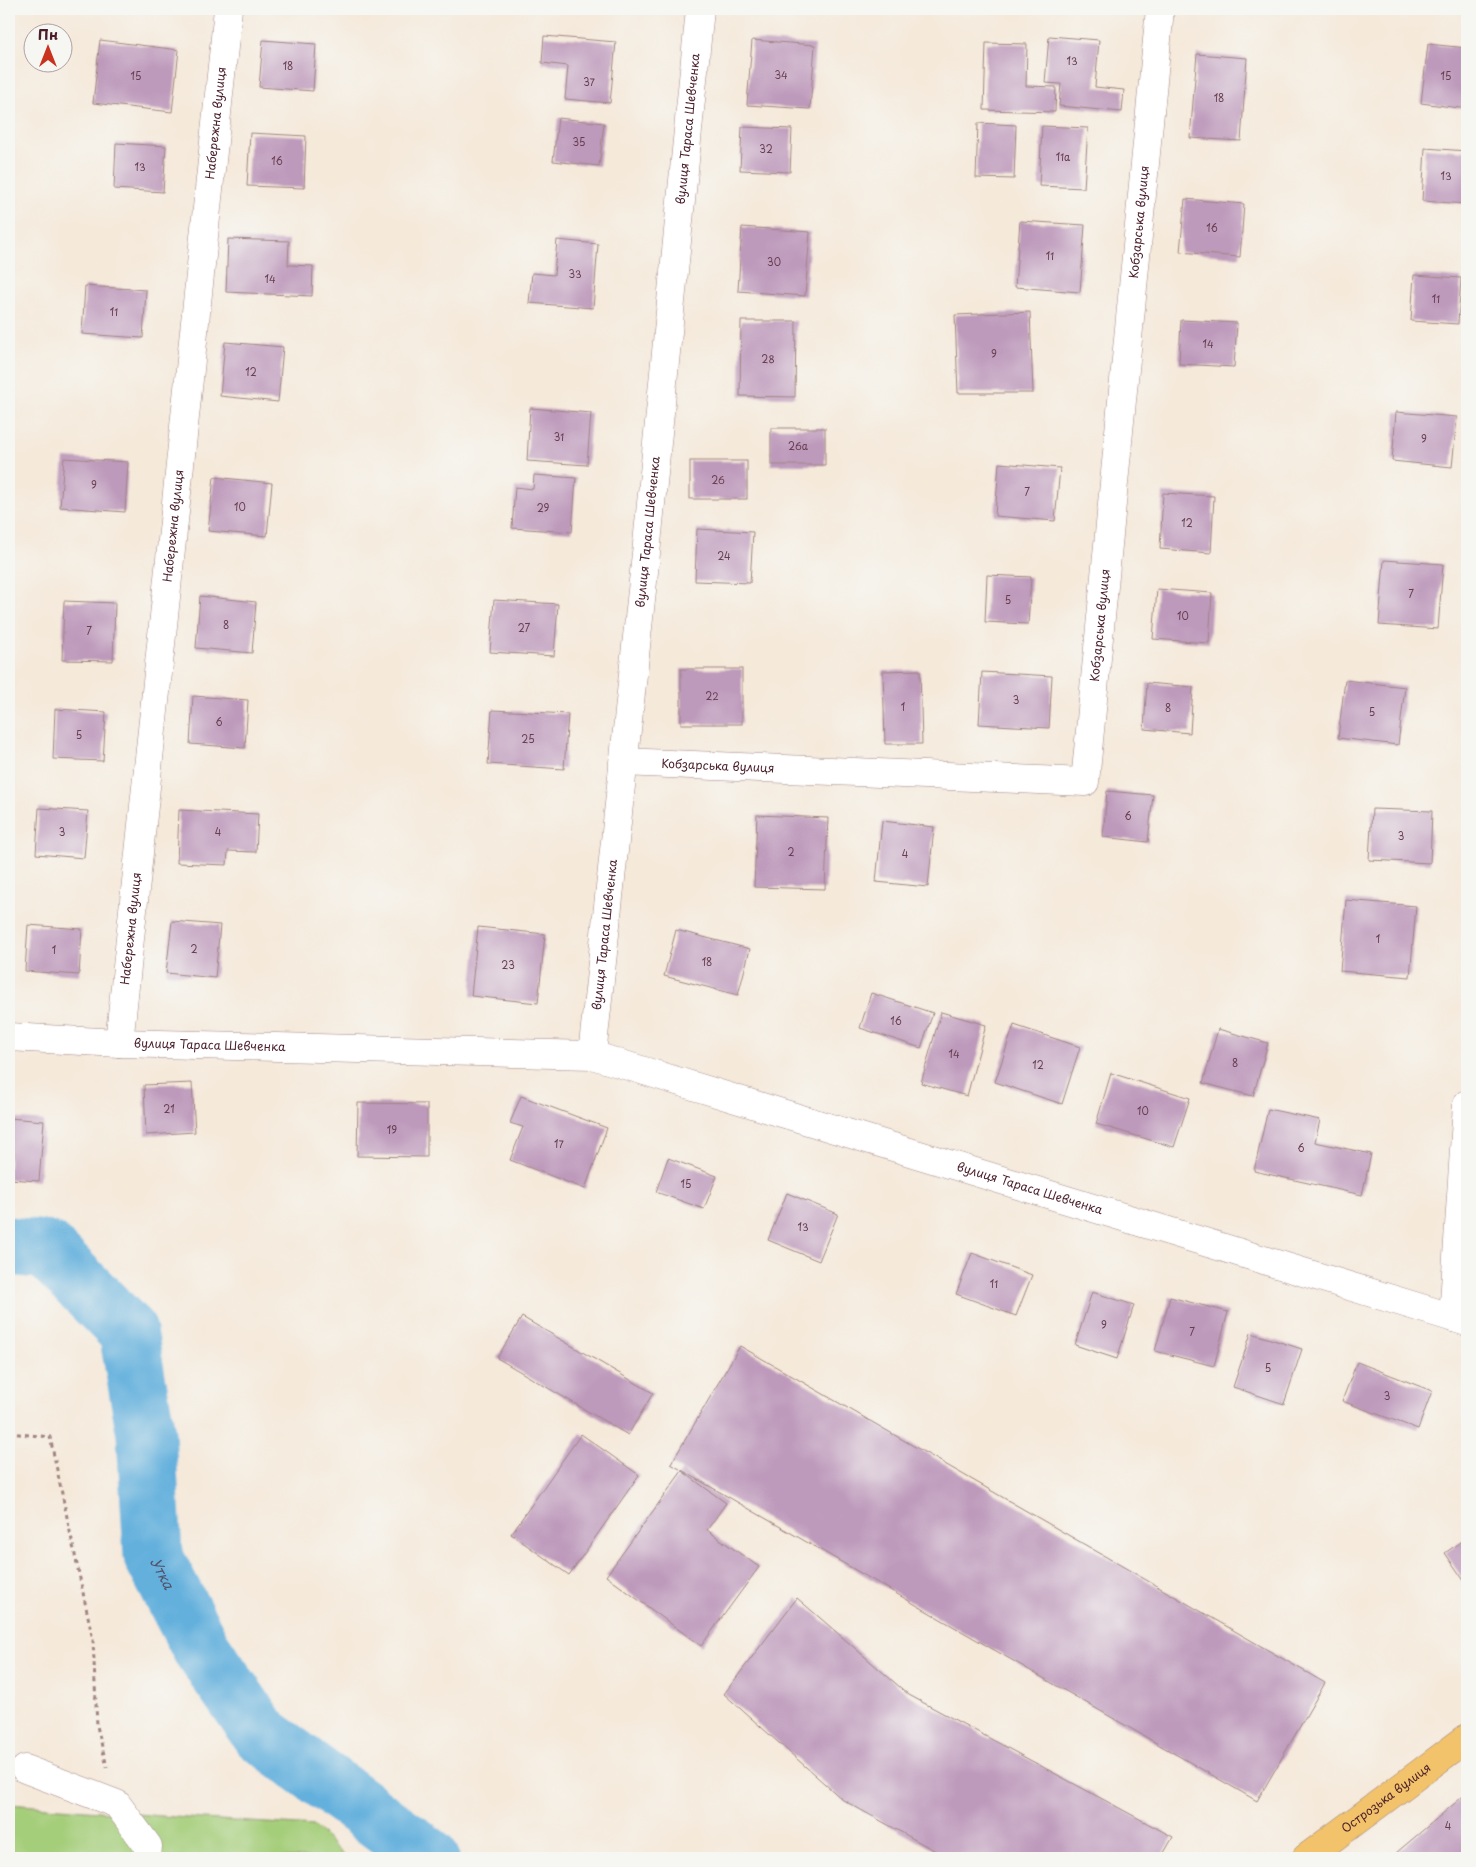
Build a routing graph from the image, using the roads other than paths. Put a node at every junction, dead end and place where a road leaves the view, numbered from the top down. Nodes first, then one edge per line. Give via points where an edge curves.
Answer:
1 (228, 9) edge
2 (700, 9) edge
3 (1160, 9) edge
4 (623, 762) junction
5 (9, 1037) edge
6 (119, 1043) junction
7 (592, 1055) junction
8 (1467, 1104) edge
9 (1460, 1320) edge
10 (1467, 1738) edge
11 (25, 1769) dead end
12 (147, 1858) edge
13 (1306, 1858) edge

1 - 6 street, Набережна вулиця
2 - 4 street, вулиця Тараса Шевченка
3 - 4 street, Кобзарська вулиця via 1085,782
4 - 7 street, вулиця Тараса Шевченка
5 - 6 street, вулиця Тараса Шевченка
6 - 7 street, вулиця Тараса Шевченка
7 - 9 street, вулиця Тараса Шевченка
8 - 9 street
10 - 13 main road, Острозька вулиця
11 - 12 street via 117,1804 148,1846

